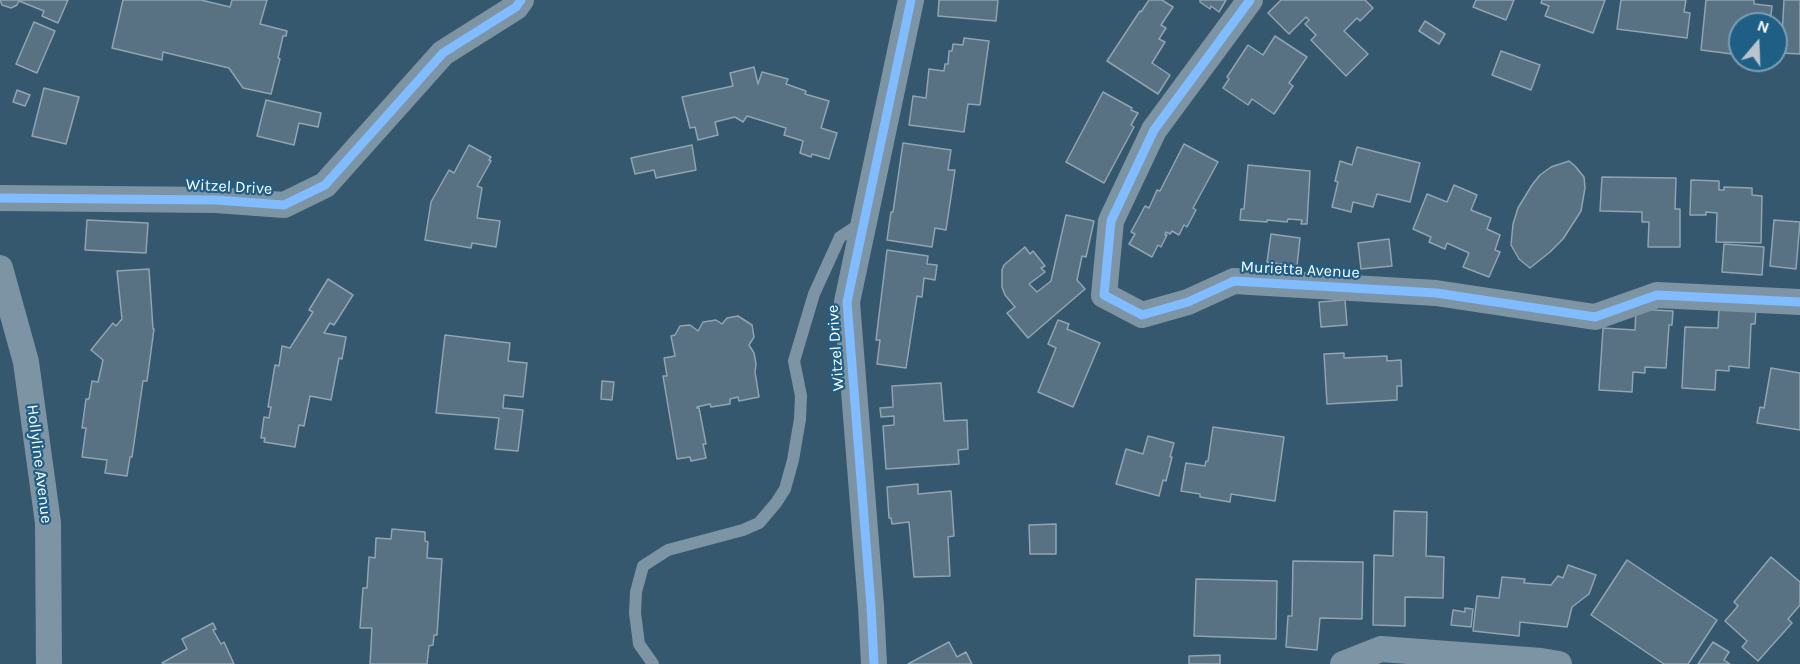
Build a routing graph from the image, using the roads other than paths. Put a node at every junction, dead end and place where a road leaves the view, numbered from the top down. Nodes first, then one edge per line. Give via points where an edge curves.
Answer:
1 (521, 0) edge
2 (911, 0) edge
3 (1250, 0) edge
4 (0, 198) edge
5 (864, 221) junction
6 (0, 268) edge
7 (1800, 302) edge
8 (49, 664) edge
9 (653, 664) edge
10 (874, 664) edge
11 (1343, 664) edge
12 (1558, 664) edge

1 - 4 street, Witzel Drive via 443,53 325,185 284,205 216,200
2 - 5 street, Witzel Drive
3 - 7 street, Murietta Avenue via 1154,130 1111,221 1104,295 1142,315 1188,302 1234,280 1436,293 1595,316 1656,295
5 - 9 lane via 840,237 814,294 794,361 801,396 800,419 785,489 759,523 743,531 668,550 643,566 635,614 639,644
5 - 10 street, Witzel Drive via 847,303
6 - 8 street, Hollyline Avenue via 26,362 48,523
11 - 12 street via 1381,648

